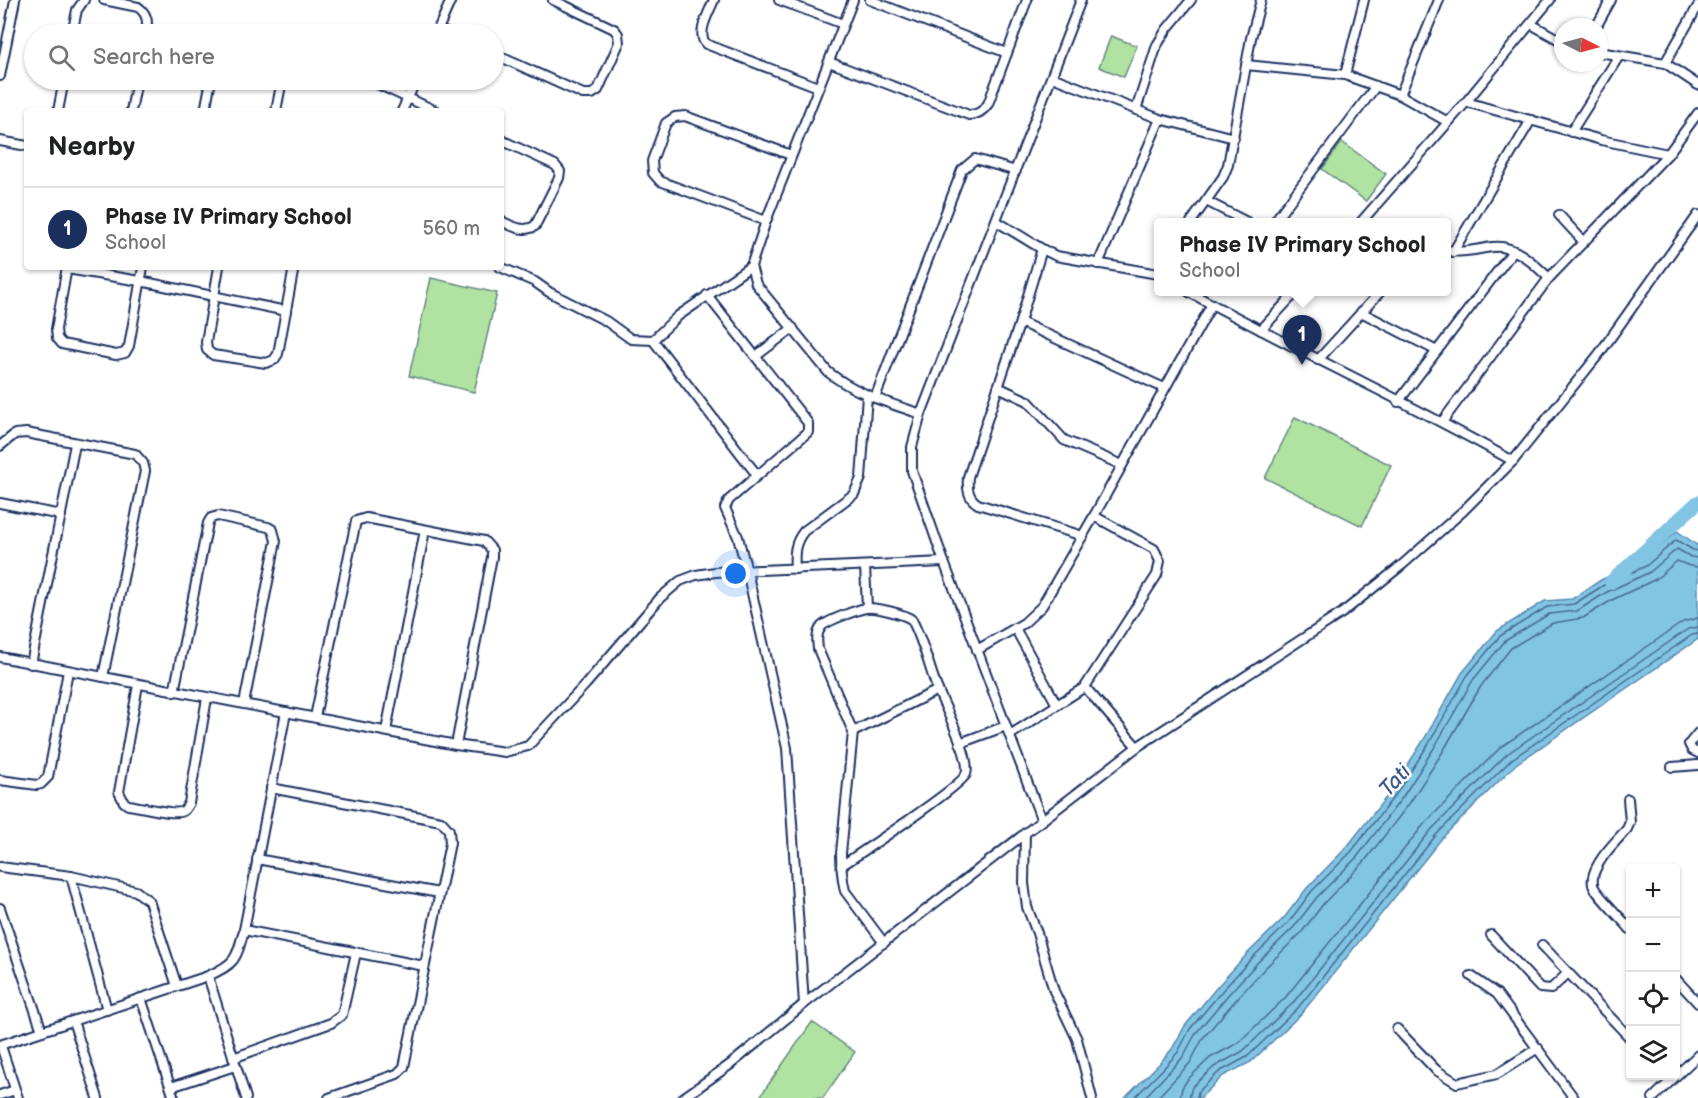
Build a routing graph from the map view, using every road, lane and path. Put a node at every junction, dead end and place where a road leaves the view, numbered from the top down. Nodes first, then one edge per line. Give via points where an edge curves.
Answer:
1 (15, 0) edge
2 (84, 0) edge
3 (105, 0) edge
4 (451, 0) edge
5 (553, 0) edge
6 (714, 0) edge
7 (779, 0) edge
8 (853, 0) edge
9 (870, 0) edge
10 (1027, 0) edge
11 (1081, 0) edge
12 (1191, 0) edge
13 (1261, 0) edge
14 (1364, 0) edge
15 (1439, 0) edge
16 (1550, 0) edge
17 (1611, 0) edge
18 (1698, 6) edge
19 (1601, 18) edge
20 (74, 24) edge
21 (147, 24) edge
22 (440, 24) edge
23 (843, 24) junction
24 (1531, 24) junction
25 (1554, 37) edge
26 (1007, 52) junction
27 (1608, 54) edge
28 (1619, 56) junction
29 (504, 58) edge
30 (829, 62) junction
31 (1665, 63) junction
32 (1246, 65) junction
33 (1345, 75) junction
34 (0, 76) edge
35 (1052, 77) junction
36 (1698, 85) edge
37 (818, 87) junction
38 (1376, 87) junction
39 (62, 90) edge
40 (135, 90) edge
41 (209, 90) edge
42 (280, 90) edge
43 (391, 90) edge
44 (412, 90) edge
45 (1400, 95) junction
46 (408, 98) junction
47 (1466, 102) junction
48 (59, 108) edge
49 (132, 108) edge
50 (206, 108) edge
51 (277, 108) edge
52 (403, 108) edge
53 (430, 108) edge
54 (1136, 110) junction
55 (1698, 113) edge
56 (1160, 119) junction
57 (1531, 120) junction
58 (1448, 122) junction
59 (1571, 132) junction
60 (1234, 138) junction
61 (0, 141) edge
62 (504, 141) edge
63 (24, 145) edge
64 (1668, 154) junction
65 (791, 155) junction
66 (1016, 171) junction
67 (1206, 201) junction
68 (1559, 215) dead end
69 (1698, 215) edge
70 (1194, 218) edge
71 (1239, 218) edge
72 (1277, 218) edge
73 (1364, 218) edge
74 (504, 221) edge
75 (766, 221) junction
76 (996, 221) junction
77 (1583, 241) junction
78 (1451, 248) edge
79 (1042, 249) junction
80 (1451, 251) edge
81 (1513, 251) junction
82 (1098, 264) junction
83 (751, 266) junction
84 (504, 269) edge
85 (67, 270) edge
86 (78, 270) edge
87 (142, 270) edge
88 (218, 270) edge
89 (293, 270) edge
90 (1154, 272) edge
91 (1549, 278) junction
92 (140, 281) junction
93 (707, 295) junction
94 (1198, 296) edge
95 (1292, 296) edge
96 (1375, 296) edge
97 (214, 297) junction
98 (1212, 304) junction
99 (286, 311) junction
100 (1361, 312) junction
101 (1020, 322) junction
102 (792, 328) junction
103 (1261, 330) junction
104 (653, 340) junction
105 (1437, 351) junction
106 (756, 356) junction
107 (1318, 360) junction
108 (998, 387) junction
109 (1164, 388) junction
110 (871, 397) junction
111 (1398, 402) junction
112 (921, 414) junction
113 (1442, 422) junction
114 (75, 444) junction
115 (0, 446) edge
116 (1514, 461) junction
117 (1122, 465) junction
118 (757, 475) junction
119 (0, 503) edge
120 (62, 514) junction
121 (1094, 516) junction
122 (424, 530) junction
123 (1083, 536) junction
124 (944, 562) junction
125 (865, 566) junction
126 (795, 569) junction
127 (747, 571) junction
128 (867, 608) junction
129 (1015, 628) junction
130 (977, 650) junction
131 (0, 657) edge
132 (31, 664) junction
133 (68, 671) junction
134 (103, 678) junction
135 (138, 685) junction
136 (1085, 687) junction
137 (938, 690) junction
138 (174, 692) junction
139 (207, 698) junction
140 (244, 704) junction
141 (1057, 705) junction
142 (286, 712) junction
143 (315, 717) junction
144 (1006, 726) junction
145 (386, 731) junction
146 (853, 732) junction
147 (1698, 733) edge
148 (1010, 735) junction
149 (960, 742) junction
150 (456, 745) junction
151 (1137, 747) junction
152 (1698, 753) edge
153 (1698, 765) edge
154 (1672, 766) dead end
155 (0, 780) edge
156 (271, 788) junction
157 (1628, 799) dead end
158 (1042, 821) junction
159 (1025, 833) junction
160 (257, 859) junction
161 (841, 866) junction
162 (0, 867) edge
163 (71, 876) junction
164 (439, 893) junction
165 (0, 908) edge
166 (1626, 924) edge
167 (244, 930) junction
168 (1491, 935) dead end
169 (884, 943) junction
170 (1542, 945) dead end
171 (356, 953) junction
172 (424, 966) junction
173 (1568, 973) junction
174 (208, 976) junction
175 (1471, 976) dead end
176 (1680, 984) edge
177 (177, 986) junction
178 (141, 998) junction
179 (804, 1004) junction
180 (1698, 1004) edge
181 (107, 1010) junction
182 (73, 1021) junction
183 (1397, 1029) dead end
184 (42, 1031) junction
185 (1626, 1034) edge
186 (1, 1046) edge
187 (1539, 1048) junction
188 (1698, 1055) edge
189 (234, 1062) junction
190 (1680, 1069) edge
191 (1667, 1080) edge
192 (171, 1087) junction
193 (17, 1094) edge
194 (0, 1095) edge
195 (98, 1098) edge
196 (174, 1098) edge
197 (246, 1098) edge
198 (329, 1098) edge
199 (682, 1098) edge
200 (1092, 1098) edge
201 (1574, 1098) edge
202 (1653, 1098) edge

1 - 34 street
2 - 20 street
3 - 21 street via 138,7 143,10
4 - 22 street
5 - 29 street via 618,34 619,43 597,90 583,94
6 - 37 street via 701,33 706,44
7 - 23 street
8 - 23 street
9 - 26 street
10 - 26 street
11 - 35 street
12 - 54 street via 1157,45
13 - 32 street
14 - 33 street
15 - 45 street
16 - 24 street
17 - 19 street
18 - 31 street
23 - 30 street
24 - 25 street
24 - 47 street
26 - 30 street via 988,104 975,115
27 - 28 street
28 - 31 street
28 - 59 street
30 - 37 street
31 - 36 street
32 - 33 street
32 - 60 street
33 - 38 street
35 - 54 street
35 - 66 street
37 - 65 street
38 - 45 street
38 - 72 street
39 - 48 street
40 - 49 street
41 - 50 street
42 - 51 street
43 - 46 street
44 - 46 street
45 - 58 street
46 - 52 street
46 - 53 street
47 - 57 street
47 - 58 street
54 - 56 street
55 - 64 street
56 - 60 street
56 - 82 street
57 - 59 street
57 - 78 street
58 - 73 street
59 - 64 street
60 - 67 street via 1226,171
61 - 63 street
62 - 74 street via 560,171 535,226 520,229
64 - 77 street
65 - 75 street
65 - 75 street via 686,116 666,123 652,161 653,173 660,181
66 - 76 street
66 - 110 street via 975,159 962,170
67 - 70 street
67 - 71 street
68 - 77 street
69 - 116 street via 1599,354
75 - 83 street
76 - 79 street
76 - 112 street
77 - 91 street
79 - 82 street
79 - 101 street
80 - 81 street via 1495,247
81 - 91 street
81 - 105 street
82 - 90 street
83 - 93 street
83 - 102 street via 756,284
84 - 104 street via 606,321 631,339
85 - 92 street via 57,338 62,344 116,355 125,353 129,346
86 - 92 street
87 - 92 street
88 - 97 street
89 - 99 street
91 - 113 street
92 - 97 street
93 - 104 street
93 - 106 street
94 - 98 street
95 - 103 street
96 - 100 street
97 - 99 street
97 - 99 street via 206,342 213,355 266,363 274,360
98 - 103 street
98 - 109 street
100 - 105 street
100 - 107 street
101 - 108 street
101 - 109 street
102 - 106 street
102 - 110 street via 828,372
103 - 107 street
104 - 118 street
105 - 111 street
106 - 118 street via 809,428
107 - 111 street
108 - 117 street via 1028,401 1064,440
108 - 123 street via 968,477 969,494 978,504
109 - 117 street
110 - 112 street
110 - 126 street via 858,488 799,537 794,552
111 - 113 street
112 - 124 street via 912,447 912,471
113 - 116 street
114 - 115 street via 23,433
114 - 120 street
114 - 134 street via 135,454 145,471
116 - 151 street via 1463,512 1364,597
117 - 121 street
118 - 127 street via 725,508
119 - 120 street
120 - 132 street
121 - 123 street
121 - 136 street via 1154,549 1160,561 1157,575
122 - 143 street via 366,519 353,527
122 - 145 street
122 - 150 street via 483,541 492,550
123 - 129 street via 1041,606
124 - 125 street
124 - 130 street
125 - 126 street
125 - 128 street
126 - 127 street
127 - 150 street via 696,574 680,581 660,598 528,746 505,752
127 - 179 street via 786,748
128 - 137 street via 912,620
128 - 146 street via 828,622 817,637 818,649
129 - 130 street
129 - 141 street
130 - 144 street
131 - 132 street
132 - 133 street
133 - 134 street
133 - 155 street via 48,777 37,785
134 - 135 street
135 - 138 street
135 - 139 street via 119,792 128,805 173,812 185,809
136 - 141 street
136 - 151 street
137 - 146 street
137 - 149 street
138 - 139 street
138 - 140 street via 208,523 218,516 268,526 276,541
139 - 140 street
140 - 142 street
141 - 148 street
142 - 143 street
142 - 156 street
143 - 145 street
144 - 148 street
144 - 149 street
145 - 150 street
146 - 161 street
147 - 152 street via 1689,744
148 - 158 street
149 - 161 street via 967,764 964,779
151 - 158 street
153 - 154 street
156 - 160 street
156 - 164 street via 441,821 449,830 450,843
157 - 166 street via 1627,829 1598,863 1593,880 1595,889
158 - 159 street
159 - 169 street
159 - 200 street via 1027,907 1054,991 1077,1039
160 - 164 street
160 - 167 street
161 - 169 street via 845,891
162 - 163 street
163 - 177 street via 144,895
163 - 181 street
164 - 172 street
165 - 184 street
167 - 171 street
167 - 174 street via 234,960
168 - 173 street via 1540,988 1551,989
169 - 179 street
170 - 173 street
171 - 172 street
171 - 189 street via 340,1018
172 - 198 street via 401,1071
173 - 185 street
174 - 177 street
174 - 189 street
175 - 187 street via 1497,994
176 - 180 street
177 - 178 street
178 - 181 street
178 - 192 street
179 - 199 street
181 - 182 street
182 - 184 street
182 - 195 street
183 - 187 street via 1436,1070 1457,1083 1497,1074
184 - 186 street
186 - 193 street
187 - 201 street
188 - 190 street
189 - 192 street
189 - 197 street
191 - 202 street
192 - 196 street
193 - 194 street

